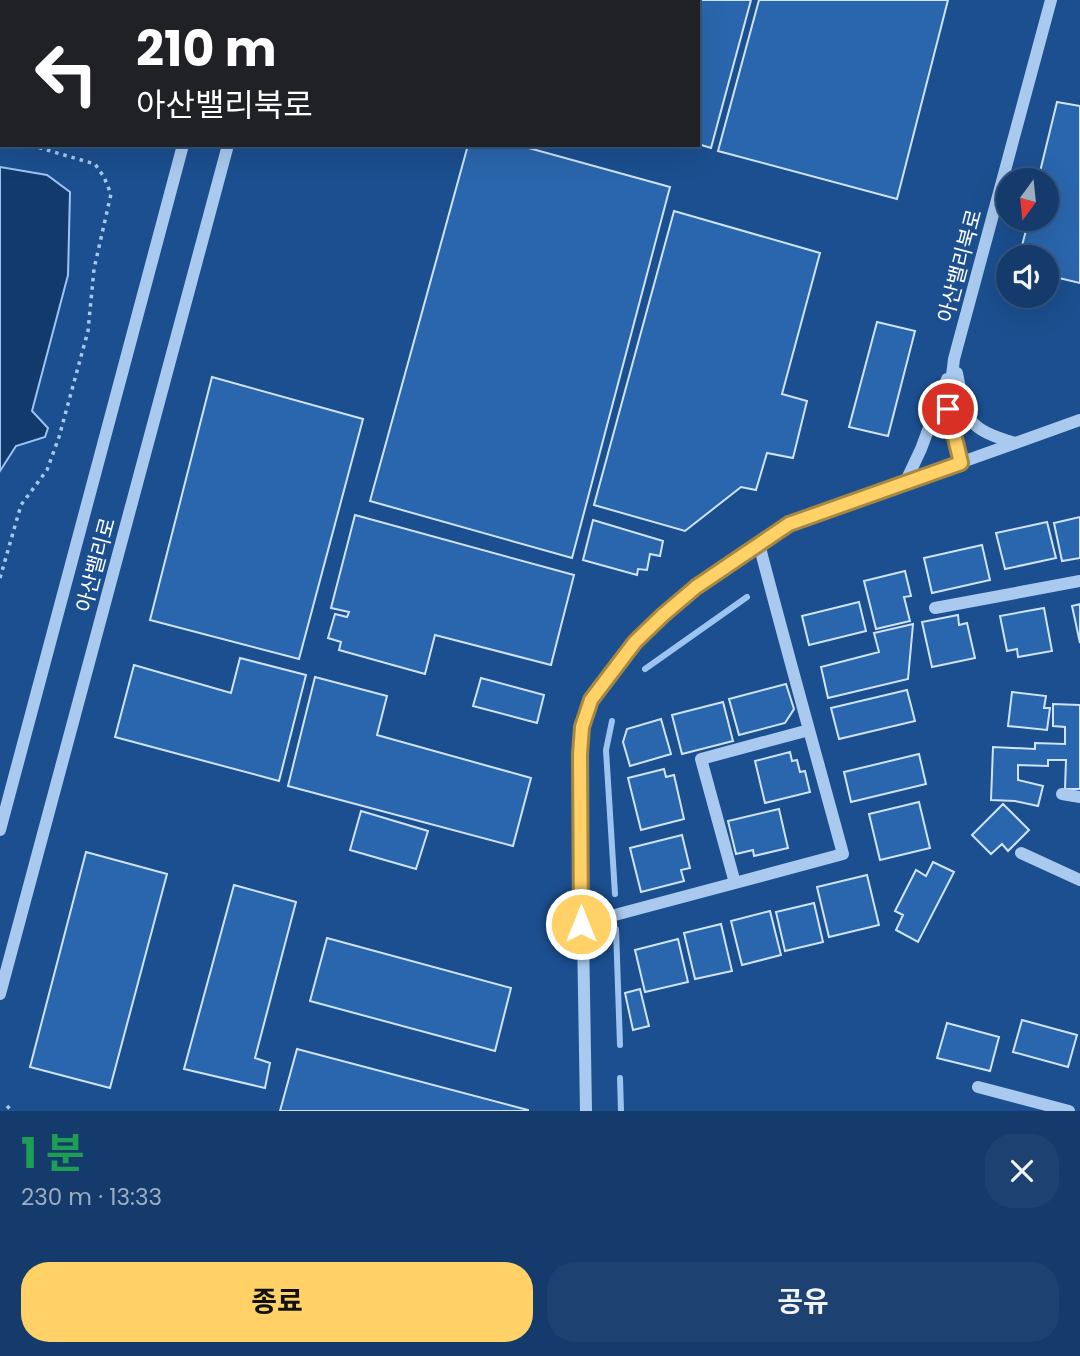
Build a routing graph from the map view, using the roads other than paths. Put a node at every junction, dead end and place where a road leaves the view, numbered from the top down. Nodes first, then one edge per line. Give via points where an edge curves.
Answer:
1 (1051, 0) edge
2 (182, 147) edge
3 (227, 147) edge
4 (954, 359) junction
5 (1080, 420) edge
6 (1014, 443) junction
7 (961, 463) junction
8 (905, 483) junction
9 (759, 544) junction
10 (1080, 581) edge
11 (935, 608) dead end
12 (809, 730) junction
13 (1062, 794) dead end
14 (1080, 797) edge
15 (0, 830) edge
16 (1021, 853) dead end
17 (1080, 880) edge
18 (735, 883) junction
19 (581, 924) junction
20 (0, 994) edge
21 (978, 1087) dead end
22 (586, 1111) edge
23 (1069, 1111) edge

1 - 4 street, 아산밸리북로
2 - 15 street, 아산밸리로
3 - 20 street, 아산밸리로
4 - 6 street via 965,414 985,434
4 - 7 street, 아산밸리북로 via 948,409
4 - 8 street
5 - 6 street
6 - 7 street
7 - 8 street
8 - 9 street via 789,524
9 - 12 street
9 - 19 street via 663,615 635,642 591,700 580,754
10 - 11 street
12 - 18 street via 843,854
12 - 18 street via 701,759
13 - 14 street
16 - 17 street
18 - 19 street
19 - 22 street
21 - 23 street

